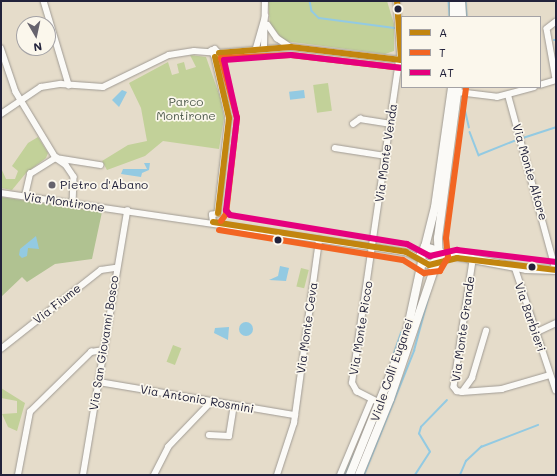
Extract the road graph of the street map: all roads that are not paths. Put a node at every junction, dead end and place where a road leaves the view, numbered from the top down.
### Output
1 (44, 1) edge
2 (265, 1) edge
3 (397, 1) edge
4 (454, 1) edge
5 (461, 1) edge
6 (266, 14) junction
7 (454, 16) edge
8 (462, 16) edge
9 (556, 22) edge
10 (267, 23) junction
11 (264, 47) junction
12 (291, 47) junction
13 (1, 48) edge
14 (256, 48) junction
15 (217, 55) junction
16 (401, 60) edge
17 (556, 80) edge
18 (69, 85) junction
19 (541, 85) edge
20 (532, 88) edge
21 (456, 89) edge
22 (509, 97) junction
23 (20, 99) junction
24 (1, 114) edge
25 (353, 124) dead end
26 (390, 124) junction
27 (335, 148) dead end
28 (386, 156) junction
29 (56, 158) junction
30 (100, 165) dead end
31 (1, 190) edge
32 (1, 193) edge
33 (25, 194) junction
34 (73, 202) junction
35 (127, 211) junction
36 (218, 213) junction
37 (213, 222) junction
38 (220, 222) junction
39 (319, 240) junction
40 (373, 246) junction
41 (424, 248) junction
42 (406, 252) junction
43 (438, 257) junction
44 (422, 260) junction
45 (473, 261) junction
46 (515, 267) junction
47 (116, 268) junction
48 (556, 270) edge
49 (556, 322) edge
50 (486, 331) dead end
51 (534, 333) junction
52 (1, 349) edge
53 (104, 350) junction
54 (550, 374) junction
55 (99, 382) junction
56 (556, 390) edge
57 (462, 392) junction
58 (371, 400) junction
59 (212, 402) junction
60 (381, 404) junction
61 (234, 406) junction
62 (295, 415) junction
63 (209, 435) dead end
64 (156, 474) edge
65 (18, 475) edge
66 (83, 475) edge
67 (277, 475) edge
68 (340, 475) edge
69 (350, 475) edge
70 (359, 475) edge

1 - 18 street
2 - 6 street
3 - 16 street, Via Monte Venda
4 - 7 main road
5 - 8 main road
6 - 10 street
6 - 14 street
9 - 17 street
10 - 11 street
10 - 12 street
11 - 12 street
11 - 14 street
12 - 16 street
13 - 23 street
14 - 15 street
15 - 18 street
15 - 36 street
16 - 26 street, Via Monte Venda
17 - 19 street
18 - 23 street
20 - 22 street
21 - 22 street
21 - 41 main road, Viale Colli Euganei
21 - 43 main road, Viale Colli Euganei
22 - 48 street, Via Monte Altore
23 - 24 street
23 - 29 street
25 - 26 street
26 - 28 street, Via Monte Venda
27 - 28 street
28 - 40 street, Via Monte Venda
29 - 30 street
29 - 33 street
29 - 34 street
31 - 33 street, Via Montirone
32 - 33 street, Via Montirone
33 - 34 street, Via Montirone
34 - 35 street, Via Montirone
35 - 37 street, Via Montirone
35 - 47 street, Via San Giovanni Bosco
36 - 37 street
36 - 38 street
37 - 38 street, Via Montirone
38 - 39 street, Via Montirone
39 - 40 street, Via Montirone
39 - 62 street, Via Monte Ceva
40 - 42 street, Via Montirone
40 - 58 street, Via Monte Ricco
41 - 42 street
41 - 43 main road
41 - 44 main road, Viale Colli Euganei
42 - 44 street
43 - 44 main road
43 - 45 main road
43 - 70 main road, Viale Colli Euganei
44 - 60 main road, Viale Colli Euganei
45 - 46 main road
45 - 57 street, Via Monte Grande
46 - 48 main road
46 - 51 street, Via Barbieri
47 - 52 street, Via Fiume
47 - 53 street, Via San Giovanni Bosco
49 - 51 street
50 - 57 street, Via Monte Grande
51 - 54 street, Via Barbieri
53 - 55 street, Via San Giovanni Bosco
53 - 65 street
54 - 56 street, Via Barbieri
54 - 57 street, Via Monte Grande
55 - 59 street, Via Antonio Rosmini
55 - 66 street, Via San Giovanni Bosco
58 - 60 street, Via Monte Ricco
58 - 68 street
59 - 61 street, Via Antonio Rosmini
59 - 64 street
60 - 69 main road, Viale Colli Euganei
61 - 62 street, Via Antonio Rosmini
61 - 63 street
62 - 67 street, Via Monte Ceva

